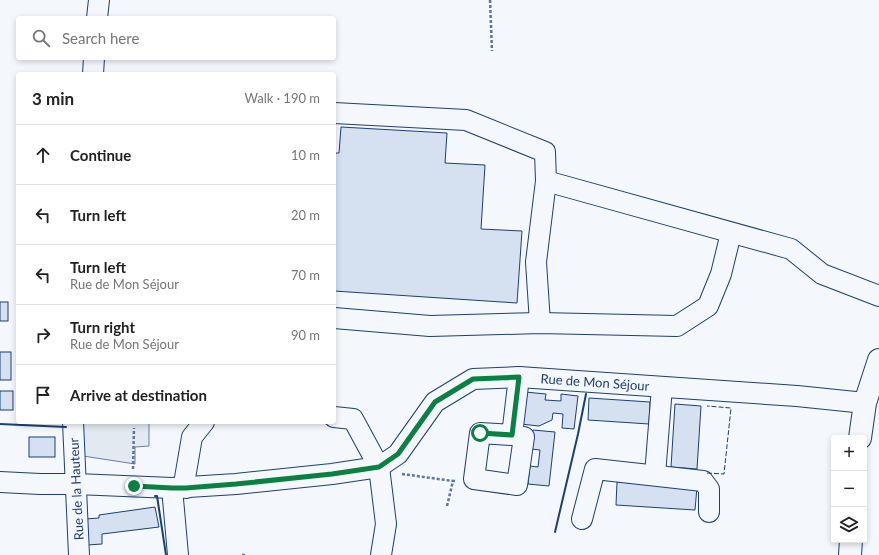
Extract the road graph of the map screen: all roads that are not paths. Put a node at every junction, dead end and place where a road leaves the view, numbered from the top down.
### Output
1 (99, 0) edge
2 (97, 16) edge
3 (94, 60) edge
4 (93, 72) edge
5 (336, 113) edge
6 (546, 181) junction
7 (731, 233) junction
8 (879, 296) edge
9 (336, 318) edge
10 (540, 323) junction
11 (879, 360) edge
12 (519, 377) junction
13 (662, 387) junction
14 (865, 403) junction
15 (336, 417) edge
16 (73, 424) edge
17 (202, 424) edge
18 (512, 435) dead end
19 (860, 435) edge
20 (379, 467) junction
21 (655, 475) junction
22 (0, 482) edge
23 (76, 484) junction
24 (179, 488) junction
25 (709, 512) dead end
26 (582, 519) dead end
27 (851, 543) edge
28 (79, 555) edge
29 (178, 555) edge
30 (381, 555) edge
31 (850, 555) edge

1 - 2 street
3 - 4 street
5 - 6 street
6 - 7 street
6 - 10 street
7 - 8 street
7 - 10 street
9 - 10 street
11 - 14 main road
12 - 13 street, Rue de Mon Séjour
12 - 18 street
12 - 20 street, Rue de Mon Séjour
13 - 14 street, Rue de Mon Séjour
13 - 21 street
14 - 19 main road
15 - 20 street
16 - 23 street, Rue de la Hauteur
17 - 24 street
20 - 24 street, Rue de Mon Séjour
20 - 30 street
21 - 25 street
21 - 26 street
22 - 23 street, Rue de Mon Séjour
23 - 24 street, Rue de Mon Séjour
23 - 28 street, Rue de la Hauteur
24 - 29 street
27 - 31 main road

